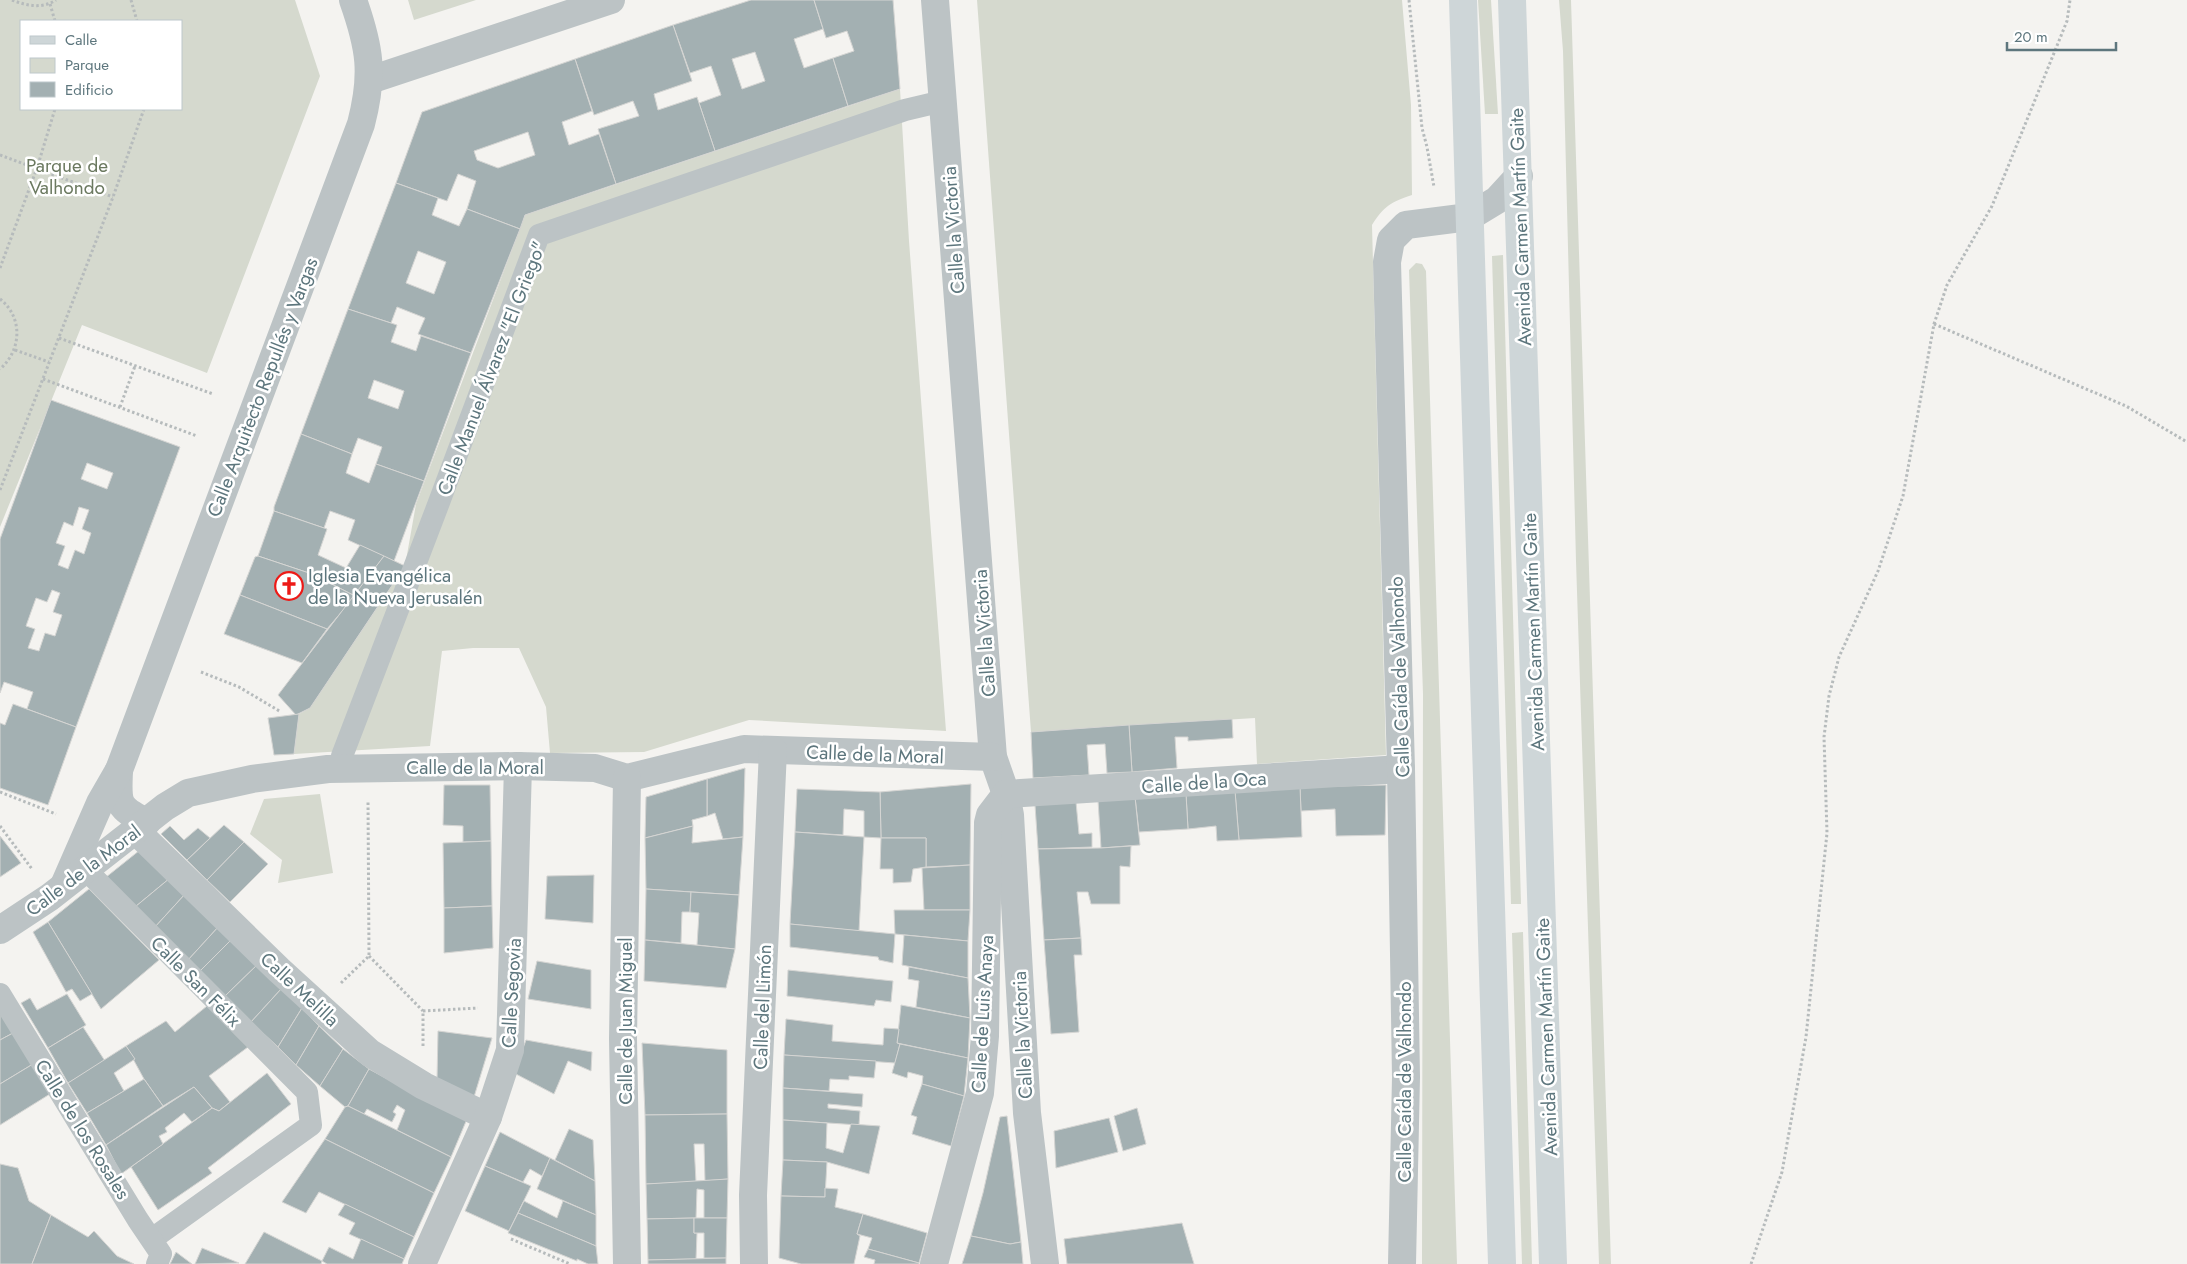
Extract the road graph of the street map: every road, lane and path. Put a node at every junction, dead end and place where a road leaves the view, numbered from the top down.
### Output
1 (12, 0) edge
2 (56, 0) edge
3 (130, 0) edge
4 (353, 0) edge
5 (611, 0) edge
6 (935, 0) edge
7 (1409, 0) edge
8 (1463, 0) edge
9 (1512, 0) edge
10 (2070, 0) edge
11 (50, 4) junction
12 (54, 20) edge
13 (137, 20) edge
14 (370, 80) junction
15 (943, 100) junction
16 (55, 110) edge
17 (144, 110) edge
18 (0, 155) edge
19 (37, 168) junction
20 (1518, 176) junction
21 (1435, 195) dead end
22 (113, 198) junction
23 (1469, 217) junction
24 (0, 268) edge
25 (0, 299) edge
26 (1934, 324) junction
27 (59, 338) junction
28 (15, 350) junction
29 (50, 362) junction
30 (135, 366) junction
31 (0, 369) edge
32 (43, 379) junction
33 (213, 394) dead end
34 (120, 407) junction
35 (197, 436) dead end
36 (2187, 442) edge
37 (0, 490) edge
38 (201, 672) dead end
39 (282, 712) dead end
40 (773, 750) junction
41 (342, 756) dead end
42 (993, 757) junction
43 (518, 766) junction
44 (119, 770) junction
45 (1401, 770) junction
46 (627, 778) junction
47 (0, 792) edge
48 (1006, 794) junction
49 (368, 799) dead end
50 (56, 814) dead end
51 (0, 826) edge
52 (141, 826) junction
53 (32, 870) dead end
54 (75, 877) junction
55 (0, 930) edge
56 (370, 956) junction
57 (0, 994) edge
58 (318, 1006) junction
59 (480, 1008) dead end
60 (423, 1011) junction
61 (424, 1086) junction
62 (488, 1117) junction
63 (152, 1239) junction
64 (511, 1239) dead end
65 (157, 1264) edge
66 (422, 1264) edge
67 (570, 1264) edge
68 (627, 1264) edge
69 (754, 1264) edge
70 (934, 1264) edge
71 (1045, 1264) edge
72 (1402, 1264) edge
73 (1502, 1264) edge
74 (1553, 1264) edge
75 (1751, 1264) edge

1 - 11 path
2 - 11 path
3 - 13 path
4 - 14 street, Calle Arquitecto Repullés y Vargas
5 - 14 street
6 - 15 street, Calle la Victoria
7 - 21 path
8 - 23 main road
9 - 20 main road, Avenida Carmen Martín Gaite
10 - 26 path
11 - 12 path
14 - 44 street, Calle Arquitecto Repullés y Vargas
15 - 41 street, Calle Manuel Álvarez "El Griego"
15 - 42 street, Calle la Victoria
16 - 19 path
17 - 22 path
18 - 19 path
19 - 22 path
19 - 24 path
20 - 23 street, Calle Caída de Valhondo
20 - 74 main road, Avenida Carmen Martín Gaite
22 - 27 path
23 - 45 street, Calle Caída de Valhondo
23 - 73 main road
25 - 28 path
26 - 36 path
26 - 75 path
27 - 29 path
27 - 30 path
28 - 29 path
28 - 31 path
29 - 32 path
30 - 33 path
30 - 34 path
32 - 34 path
32 - 37 path
34 - 35 path
38 - 39 path
40 - 42 street, Calle de la Moral
40 - 46 street, Calle de la Moral
40 - 69 street, Calle del Limón
42 - 48 street, Calle la Victoria
43 - 46 street, Calle de la Moral
43 - 52 street, Calle de la Moral
43 - 62 street, Calle Segovia
44 - 52 street, Calle Arquitecto Repullés y Vargas
44 - 54 street, Calle Arquitecto Repullés y Vargas
45 - 48 street, Calle de la Oca
45 - 72 street, Calle Caída de Valhondo
46 - 68 street, Calle de Juan Miguel
47 - 50 path
48 - 70 street, Calle de Luis Anaya
48 - 71 street, Calle la Victoria
49 - 56 path
51 - 53 path
52 - 54 street, Calle de la Moral
52 - 58 street, Calle Melilla
54 - 55 street, Calle de la Moral
54 - 63 street, Calle San Félix
56 - 58 path
56 - 60 path
57 - 63 street, Calle de los Rosales
58 - 61 street, Calle Melilla
59 - 60 path
60 - 61 path
61 - 62 street, Calle Melilla
62 - 66 street, Calle Segovia
63 - 65 street, Calle de los Rosales
64 - 67 path

